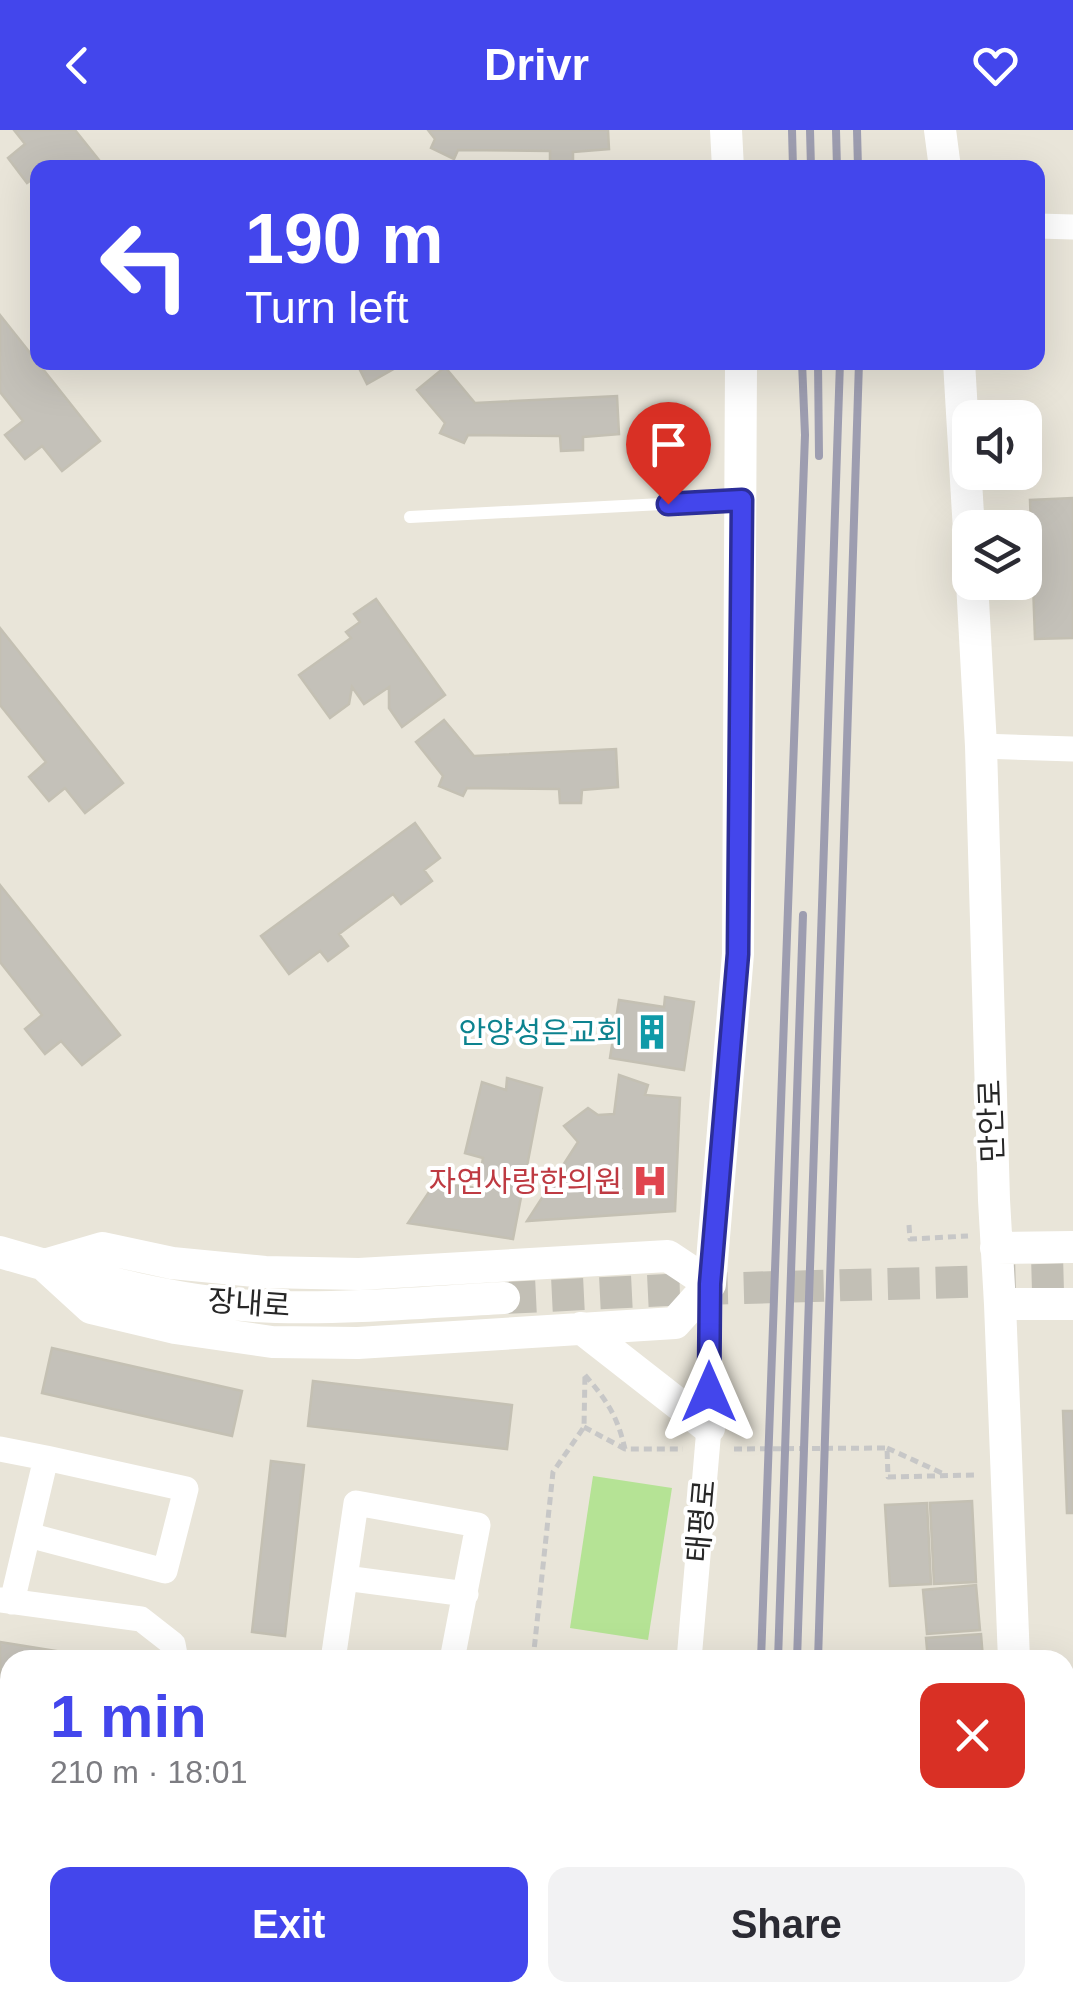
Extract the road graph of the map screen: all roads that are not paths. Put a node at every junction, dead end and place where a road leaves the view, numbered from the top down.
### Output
1 (726, 130) edge
2 (940, 130) edge
3 (728, 160) edge
4 (944, 160) edge
5 (1045, 226) edge
6 (1073, 227) edge
7 (741, 370) edge
8 (960, 370) edge
9 (742, 500) junction
10 (968, 510) edge
11 (410, 517) dead end
12 (973, 600) edge
13 (981, 746) junction
14 (1073, 749) edge
15 (996, 1241) junction
16 (1073, 1247) edge
17 (0, 1252) edge
18 (44, 1264) junction
19 (710, 1284) junction
20 (504, 1298) tunnel mouth
21 (1000, 1304) junction
22 (1073, 1304) edge
23 (581, 1328) junction
24 (709, 1428) junction
25 (0, 1449) edge
26 (46, 1458) junction
27 (28, 1535) junction
28 (345, 1578) junction
29 (466, 1594) junction
30 (6, 1601) edge
31 (174, 1650) edge
32 (334, 1650) edge
33 (454, 1650) edge
34 (690, 1650) edge
35 (1014, 1650) edge

1 - 3 street
2 - 4 street
5 - 6 street
7 - 9 street, 태평로
8 - 10 street
9 - 11 lane
9 - 19 street, 태평로
12 - 13 street, 만안로
13 - 14 street
13 - 15 street, 만안로
15 - 16 street
15 - 21 street, 만안로
17 - 18 street, 장내로
18 - 19 street
18 - 20 street, 장내로
18 - 23 street
19 - 23 street
19 - 24 street, 태평로
21 - 22 street
21 - 35 street, 만안로
23 - 24 street
24 - 34 street, 태평로
25 - 26 street
26 - 27 street
26 - 27 street
27 - 30 street
28 - 29 street
28 - 29 street
28 - 32 street
29 - 33 street
30 - 31 street

